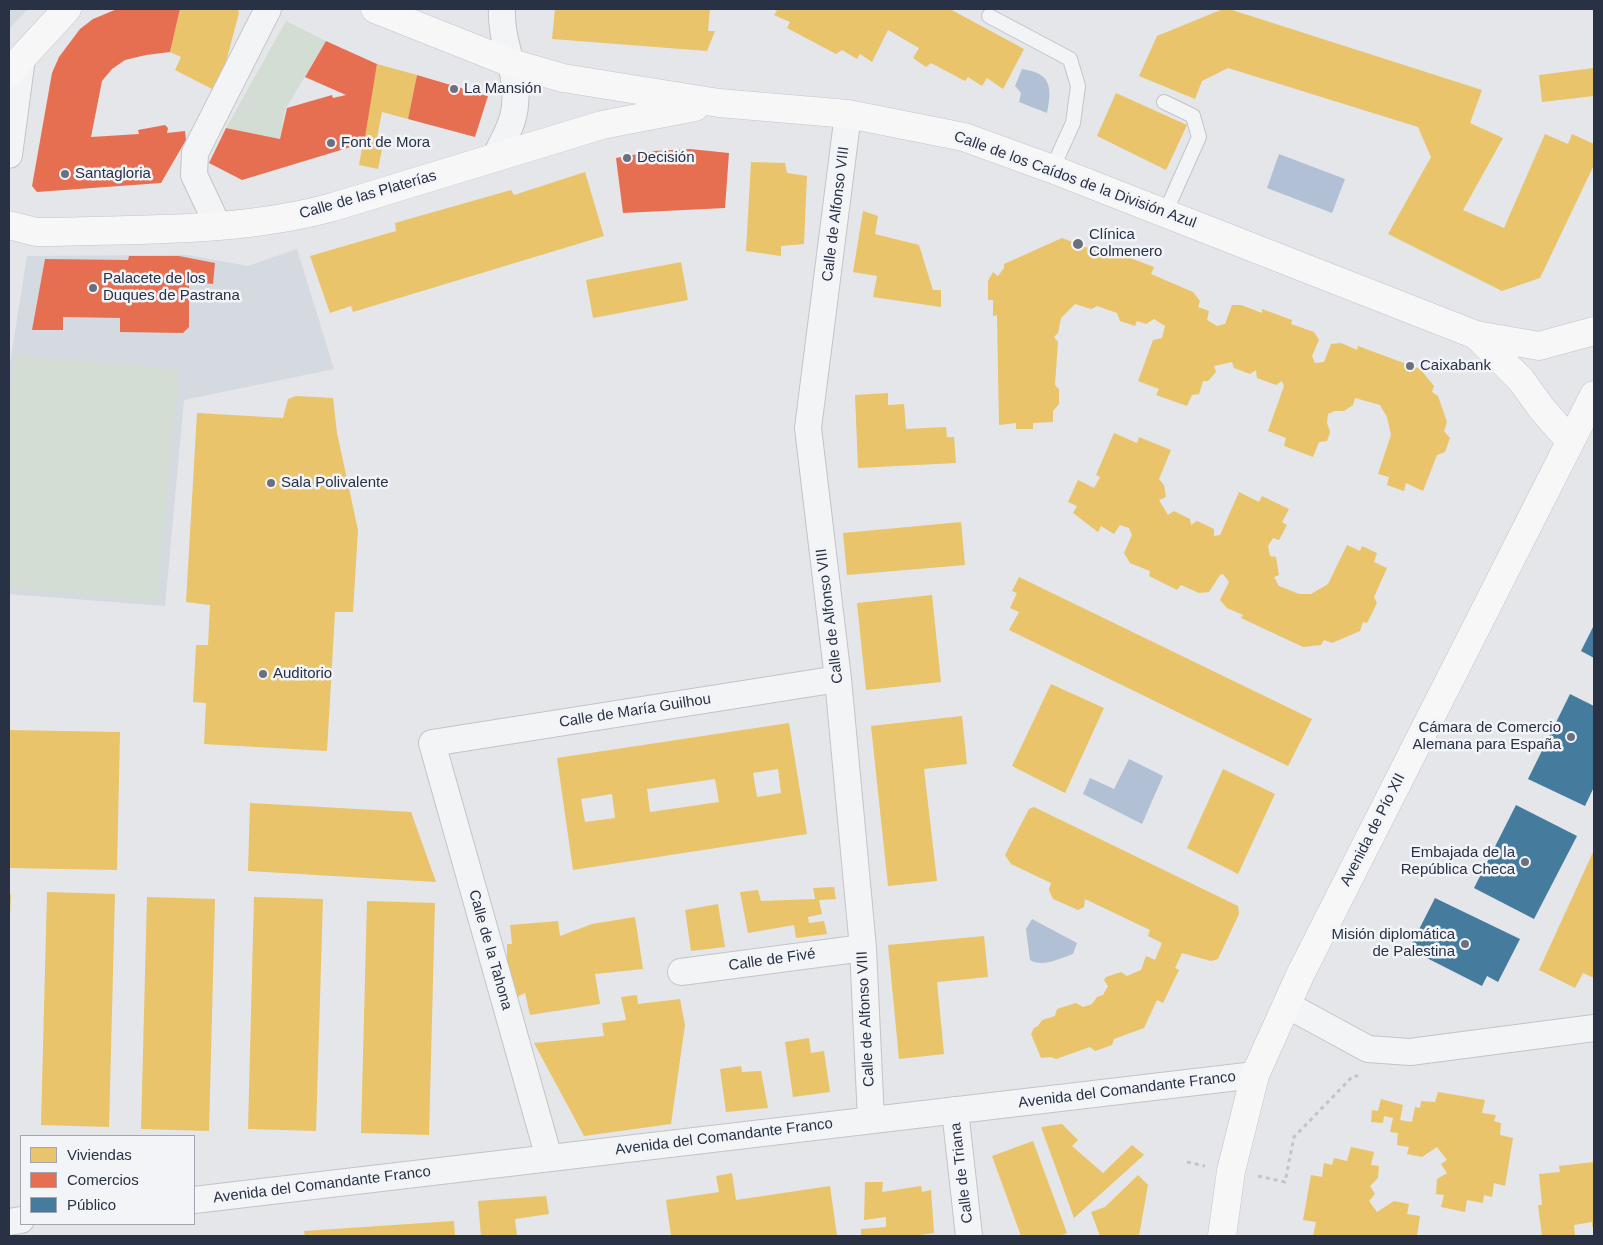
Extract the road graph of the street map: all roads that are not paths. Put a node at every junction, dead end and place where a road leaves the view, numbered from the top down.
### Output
1 (67, 9) edge
2 (268, 9) edge
3 (375, 9) edge
4 (502, 9) edge
5 (989, 16) dead end
6 (511, 63) junction
7 (15, 65) edge
8 (1164, 102) dead end
9 (719, 103) junction
10 (848, 114) junction
11 (9, 155) edge
12 (495, 156) junction
13 (1052, 169) junction
14 (1166, 212) junction
15 (9, 225) edge
16 (218, 226) junction
17 (1594, 330) edge
18 (1476, 335) junction
19 (1539, 346) junction
20 (1521, 380) junction
21 (1594, 395) edge
22 (1582, 438) edge
23 (838, 679) junction
24 (432, 743) joint
25 (863, 948) junction
26 (682, 972) dead end
27 (1287, 1005) junction
28 (1594, 1028) edge
29 (1255, 1075) junction
30 (955, 1110) junction
31 (871, 1120) junction
32 (549, 1158) junction
33 (195, 1200) edge
34 (970, 1236) edge
35 (1222, 1236) edge

1 - 7 main road
2 - 16 street
3 - 6 main road, Calle de los Caídos de la División Azul
4 - 6 street
5 - 13 lane
6 - 9 main road, Calle de los Caídos de la División Azul
6 - 12 street
7 - 11 street
8 - 14 lane
9 - 10 main road, Calle de los Caídos de la División Azul
9 - 12 main road, Calle de las Platerías
10 - 13 main road, Calle de los Caídos de la División Azul
10 - 23 street, Calle de Alfonso VIII
12 - 16 main road, Calle de las Platerías
13 - 14 main road, Calle de los Caídos de la División Azul
14 - 18 main road, Calle de los Caídos de la División Azul
15 - 16 main road, Calle de las Platerías
17 - 19 main road
18 - 19 main road, Calle de los Caídos de la División Azul
18 - 20 main road, Calle de los Caídos de la División Azul
19 - 20 main road
20 - 22 main road
21 - 22 main road, Avenida de Pío XII
22 - 27 main road, Avenida de Pío XII
23 - 24 street, Calle de María Guilhou
23 - 25 street, Calle de Alfonso VIII
24 - 32 street, Calle de la Tahona
25 - 26 street, Calle de Fivé
25 - 31 street, Calle de Alfonso VIII
27 - 28 street
27 - 29 main road, Avenida de Pío XII
29 - 30 street, Avenida del Comandante Franco
29 - 35 main road, Avenida de Pío XII
30 - 31 street, Avenida del Comandante Franco
30 - 34 street, Calle de Triana
31 - 32 street, Avenida del Comandante Franco
32 - 33 street, Avenida del Comandante Franco

